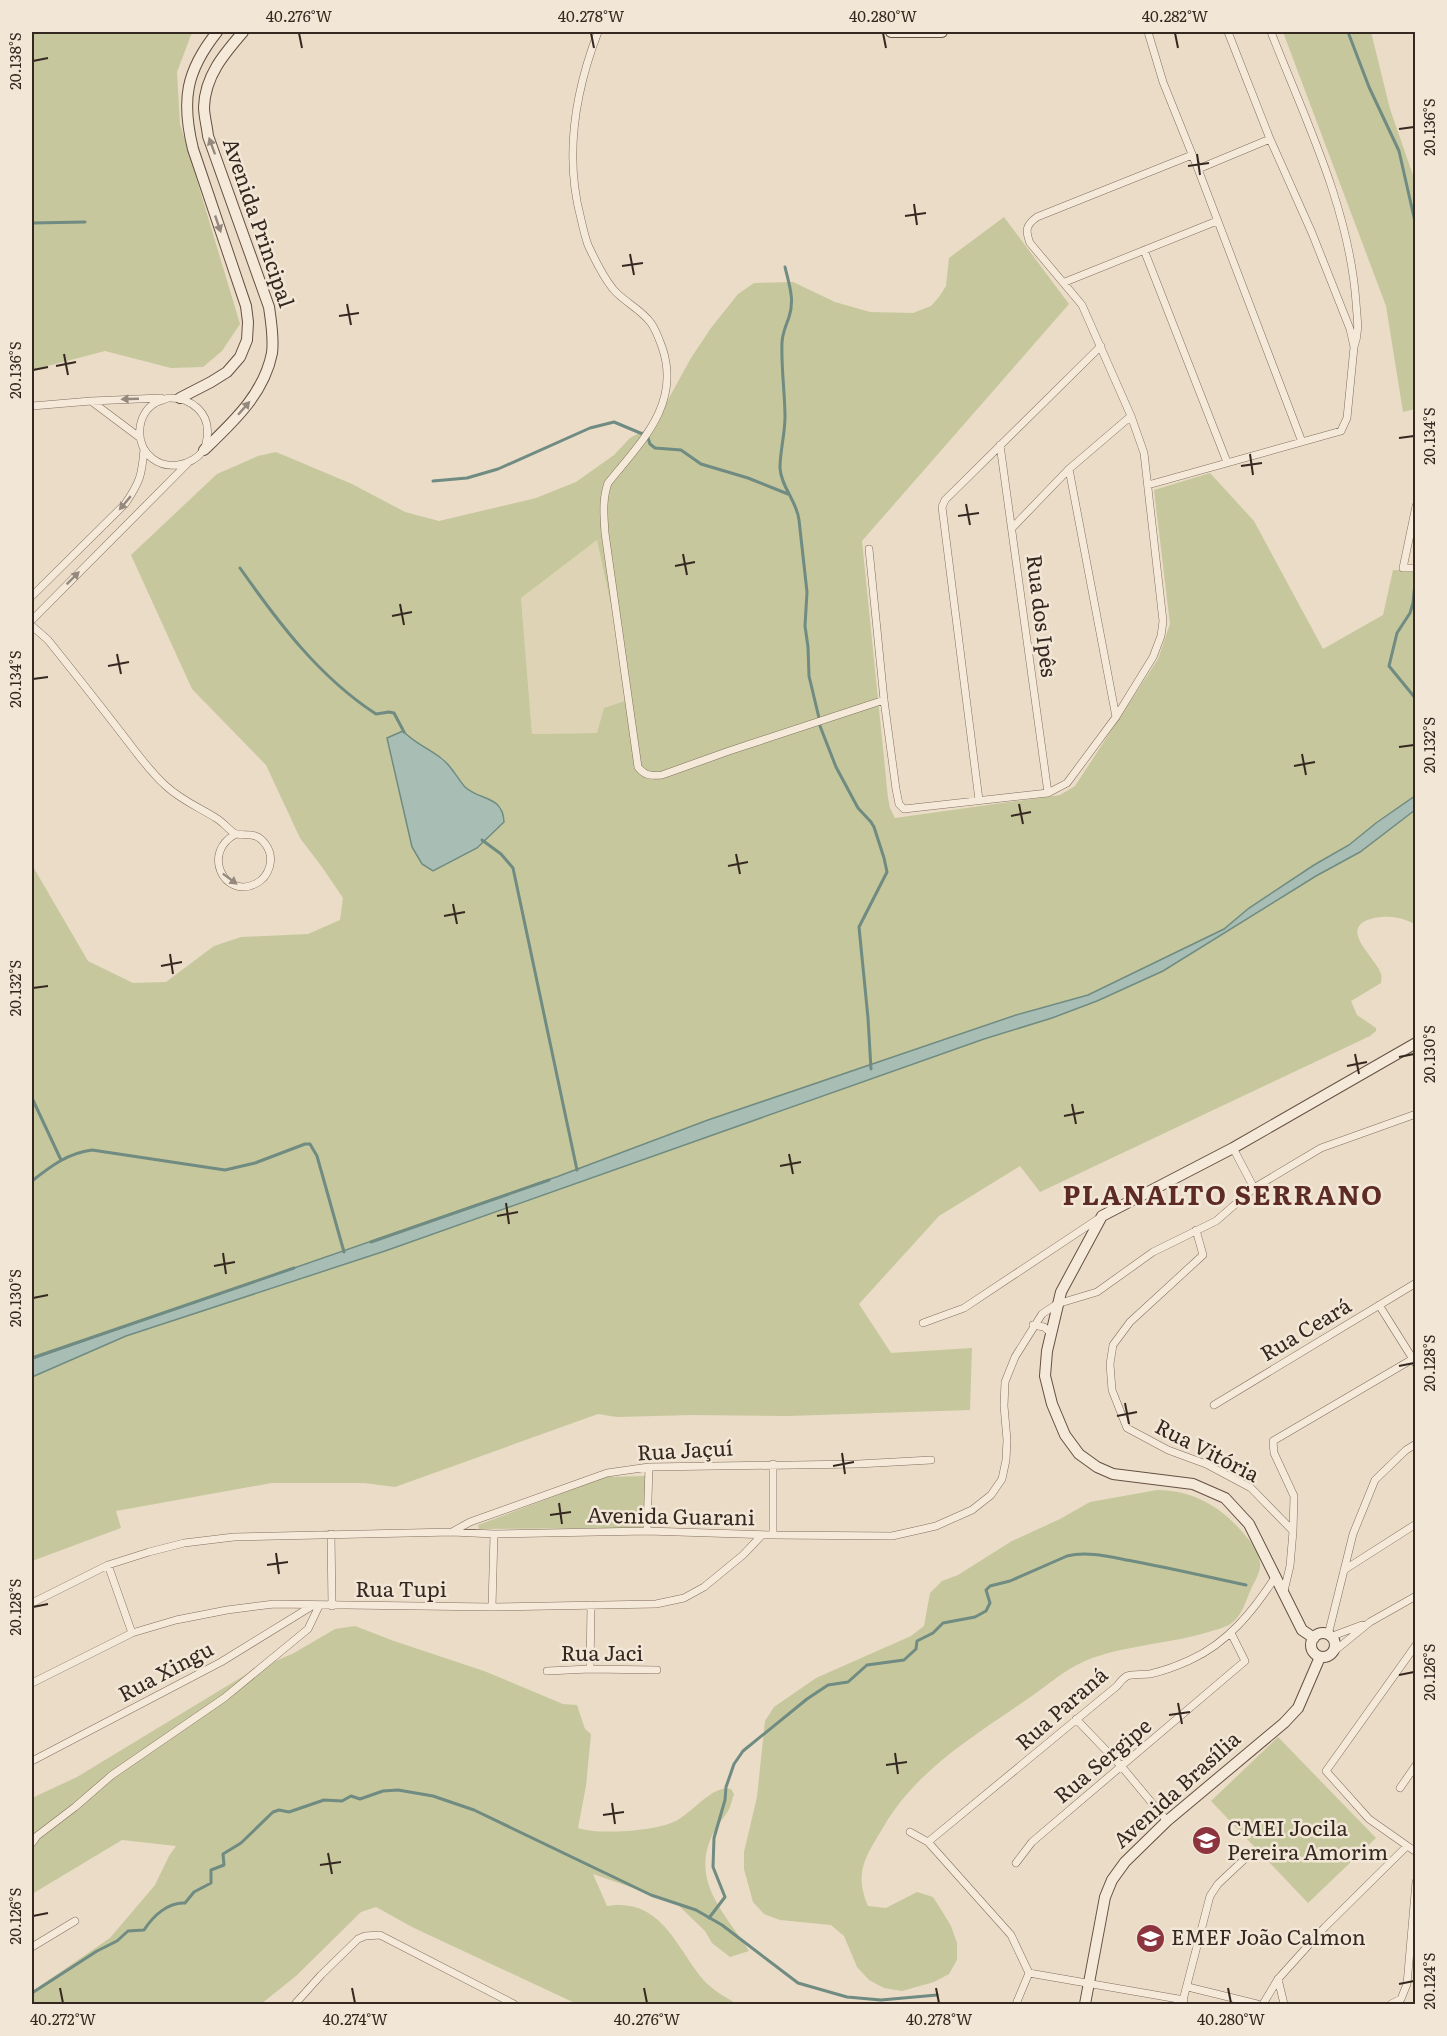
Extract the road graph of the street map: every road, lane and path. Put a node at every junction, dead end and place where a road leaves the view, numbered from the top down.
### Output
1 (217, 32) edge
2 (243, 32) edge
3 (598, 32) edge
4 (891, 32) edge
5 (942, 32) edge
6 (1148, 32) edge
7 (1228, 32) edge
8 (1271, 32) edge
9 (1270, 139) junction
10 (1192, 155) junction
11 (1198, 169) junction
12 (1217, 221) junction
13 (1144, 250) junction
14 (1065, 282) junction
15 (1101, 346) junction
16 (1354, 347) junction
17 (168, 398) junction
18 (180, 398) junction
19 (91, 401) junction
20 (32, 406) edge
21 (1131, 416) junction
22 (140, 437) junction
23 (1302, 442) junction
24 (1000, 445) junction
25 (144, 449) junction
26 (204, 450) junction
27 (190, 461) junction
28 (1227, 462) junction
29 (1069, 469) junction
30 (1148, 485) junction
31 (1416, 506) edge
32 (1013, 527) junction
33 (869, 549) dead end
34 (1416, 568) edge
35 (32, 596) edge
36 (32, 620) edge
37 (32, 626) edge
38 (884, 700) junction
39 (1116, 717) junction
40 (1048, 793) junction
41 (980, 800) junction
42 (236, 834) junction
43 (1414, 1046) edge
44 (1416, 1114) edge
45 (1233, 1148) junction
46 (1254, 1188) junction
47 (1102, 1216) junction
48 (1196, 1230) junction
49 (1416, 1283) edge
50 (1057, 1304) junction
51 (1379, 1305) junction
52 (923, 1323) dead end
53 (1034, 1325) junction
54 (1051, 1333) junction
55 (1414, 1360) edge
56 (1214, 1405) dead end
57 (1416, 1444) edge
58 (931, 1460) dead end
59 (773, 1464) junction
60 (649, 1467) junction
61 (1416, 1524) edge
62 (1293, 1531) junction
63 (452, 1532) junction
64 (647, 1532) junction
65 (331, 1534) junction
66 (494, 1534) junction
67 (762, 1535) junction
68 (772, 1535) junction
69 (108, 1565) junction
70 (1344, 1570) junction
71 (1276, 1575) junction
72 (1284, 1591) junction
73 (1416, 1596) edge
74 (32, 1604) edge
75 (591, 1605) junction
76 (316, 1606) junction
77 (332, 1606) junction
78 (492, 1607) junction
79 (1370, 1622) junction
80 (132, 1633) junction
81 (1231, 1633) junction
82 (1329, 1636) junction
83 (1314, 1638) junction
84 (1415, 1647) edge
85 (1332, 1653) junction
86 (1320, 1657) junction
87 (590, 1669) junction
88 (657, 1670) dead end
89 (548, 1671) dead end
90 (32, 1683) edge
91 (1076, 1719) junction
92 (32, 1761) edge
93 (1416, 1765) edge
94 (1122, 1767) junction
95 (1400, 1788) dead end
96 (1167, 1821) junction
97 (910, 1832) dead end
98 (928, 1842) junction
99 (32, 1843) edge
100 (1407, 1846) junction
101 (1416, 1852) edge
102 (1250, 1854) dead end
103 (1016, 1863) dead end
104 (1416, 1882) edge
105 (75, 1921) dead end
106 (32, 1947) edge
107 (1029, 1973) junction
108 (1278, 1979) junction
109 (1090, 1983) junction
110 (1188, 1987) junction
111 (505, 2002) edge
112 (1183, 2002) edge
113 (1402, 2002) edge
114 (295, 2004) edge
115 (514, 2004) edge
116 (1016, 2004) edge
117 (1085, 2004) edge
118 (1255, 2004) edge
119 (1263, 2004) edge
120 (1284, 2004) edge
121 (1391, 2004) edge

1 -> 18 street, Avenida Principal
26 -> 2 street, Avenida Principal
3 - 38 street
4 - 5 street
6 - 10 street
7 - 9 street
8 - 16 street
9 - 11 street
9 - 16 street
10 - 11 street
10 - 14 street
11 - 12 street
12 - 13 street
12 - 23 street
13 - 14 street
13 - 28 street
14 - 15 street
15 - 21 street
15 - 24 street
16 - 23 street
17 - 18 street
17 -> 19 street
17 - 22 street
18 - 26 street
19 - 20 street
19 - 22 street
21 - 29 street
21 - 30 street
22 - 25 street
23 - 28 street
24 - 32 street, Rua dos Ipês
24 - 41 street
25 - 27 street
25 -> 35 street
26 - 27 street
36 -> 27 street
28 - 30 street
29 - 32 street
29 - 39 street
30 - 39 street
31 - 34 street
32 - 40 street, Rua dos Ipês
33 - 38 street
37 - 42 street
38 - 41 street
39 - 40 street
40 - 41 street
42 -> 42 street
43 - 45 street
44 - 46 street
45 - 46 street
45 - 47 street
46 - 48 street
47 - 50 street
47 - 52 street
48 - 50 street
48 - 62 street, Rua Vitória
49 - 51 street, Rua Ceará
50 - 53 street, Avenida Guarani
50 - 54 street
51 - 55 street
51 - 56 street, Rua Ceará
53 - 54 street
53 - 68 street, Avenida Guarani
54 - 71 street
55 - 62 street
57 - 70 street
58 - 59 street, Rua Jaçuí
59 - 60 street, Rua Jaçuí
59 - 68 street
60 - 63 street, Rua Jaçuí
60 - 64 street
61 - 70 street
62 - 72 street
63 - 65 street, Avenida Guarani
63 - 66 street, Avenida Guarani
64 - 66 street, Avenida Guarani
64 - 67 street, Avenida Guarani
65 - 69 street, Avenida Guarani
65 - 77 street
66 - 78 street
67 - 68 street, Avenida Guarani
67 - 75 street, Rua Tupi
69 - 74 street, Avenida Guarani
69 - 80 street
70 - 82 street
71 - 72 street
71 - 81 street, Rua Paraná
72 - 83 street
73 - 79 street
75 - 78 street, Rua Tupi
75 - 87 street
76 - 77 street, Rua Tupi
76 - 80 street, Rua Tupi
76 - 92 street, Rua Xingu
76 - 99 street
77 - 78 street, Rua Tupi
79 - 82 street
79 - 85 street
80 - 90 street, Rua Tupi
81 - 91 street, Rua Paraná
81 - 94 street, Rua Sergipe
82 - 83 street
82 - 85 street
83 - 86 street
84 - 100 street
85 - 86 street
86 - 96 street, Avenida Brasília
87 - 88 street, Rua Jaci
87 - 89 street, Rua Jaci
91 - 94 street
91 - 98 street, Rua Paraná
93 - 95 street
94 - 96 street
94 - 103 street, Rua Sergipe
96 - 109 street, Avenida Brasília
97 - 98 street
98 - 107 street
100 - 101 street
100 - 108 street
102 - 110 street
104 - 113 street
105 - 106 street
107 - 109 street
107 - 116 street
108 - 119 street
108 - 120 street
109 - 112 street
109 - 117 street, Avenida Brasília
110 - 112 street
110 - 118 street
111 - 114 street
111 - 115 street
113 - 121 street

